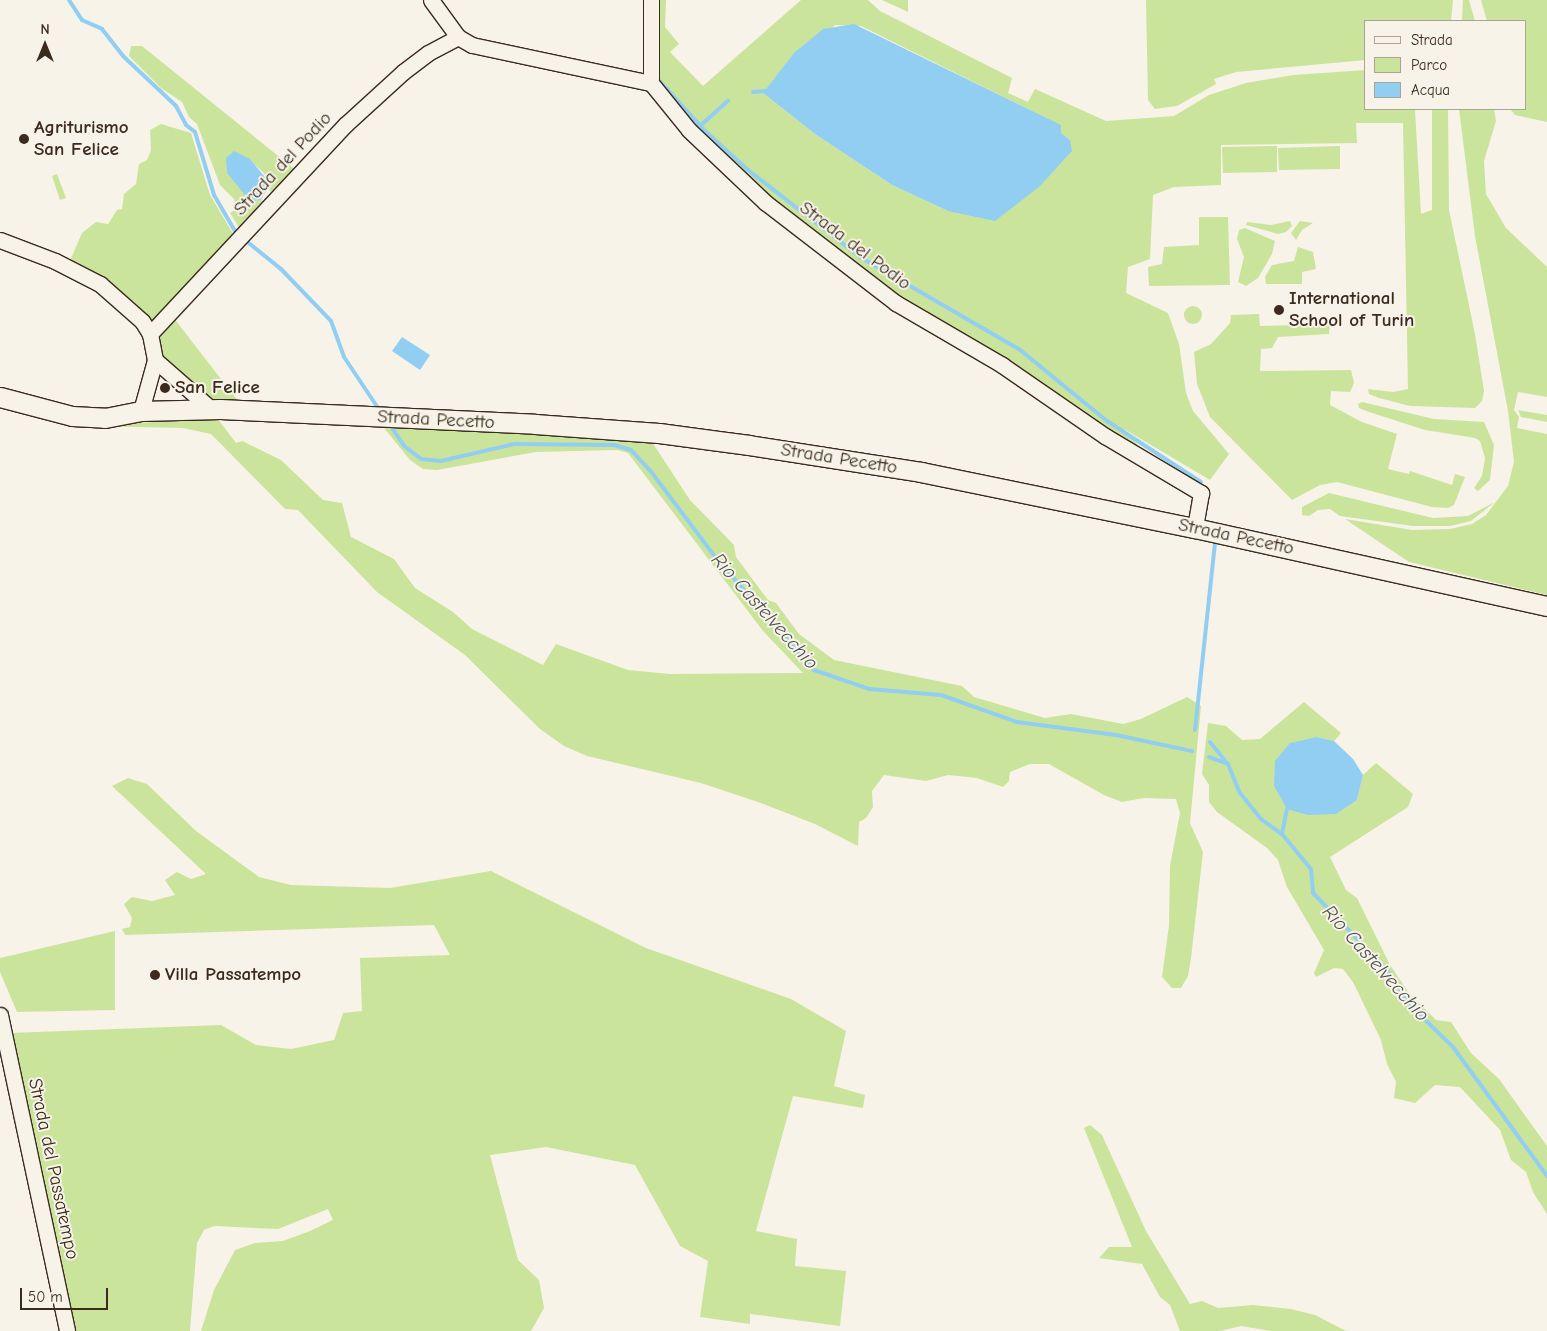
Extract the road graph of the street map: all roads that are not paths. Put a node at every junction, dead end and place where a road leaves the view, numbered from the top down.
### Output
1 (431, 0) edge
2 (651, 0) edge
3 (458, 38) junction
4 (651, 83) junction
5 (0, 240) edge
6 (150, 334) junction
7 (155, 360) junction
8 (0, 398) edge
9 (211, 409) junction
10 (141, 411) junction
11 (1195, 528) junction
12 (1547, 606) edge
13 (0, 1014) edge
14 (66, 1331) edge

1 - 3 street
2 - 4 street
3 - 4 street
3 - 6 street, Strada del Podio
4 - 11 street, Strada del Podio
5 - 6 street
6 - 7 street
7 - 9 street
7 - 10 street
8 - 10 main road, Strada Pecetto
9 - 10 main road, Strada Pecetto
9 - 11 main road, Strada Pecetto
11 - 12 main road, Strada Pecetto
13 - 14 street, Strada del Passatempo

